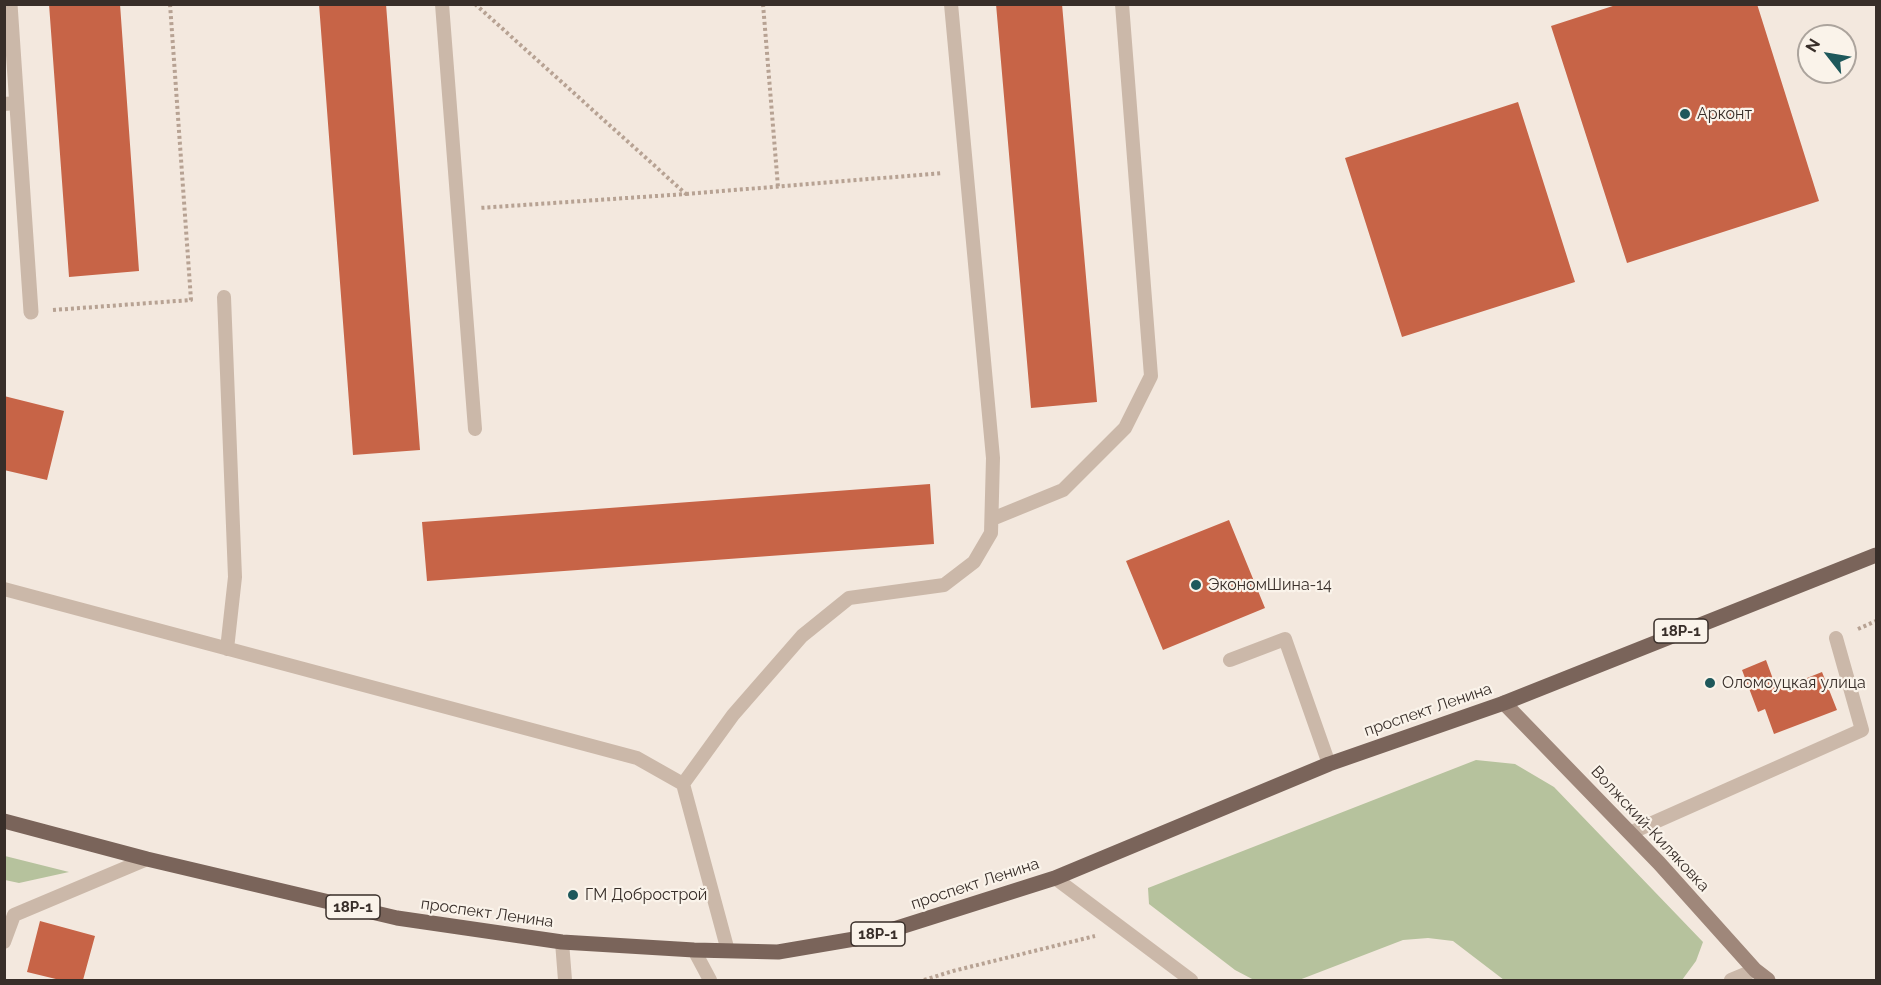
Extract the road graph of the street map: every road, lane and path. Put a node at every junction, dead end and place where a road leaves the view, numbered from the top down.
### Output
1 (170, 4) edge
2 (442, 4) edge
3 (475, 4) edge
4 (763, 4) edge
5 (951, 4) edge
6 (1122, 4) edge
7 (8, 8) edge
8 (11, 104) edge
9 (966, 171) junction
10 (778, 187) junction
11 (686, 194) junction
12 (458, 210) junction
13 (224, 297) dead end
14 (31, 312) joint
15 (475, 429) dead end
16 (992, 519) junction
17 (1876, 555) edge
18 (4, 589) edge
19 (1836, 638) dead end
20 (227, 649) junction
21 (1230, 660) dead end
22 (1504, 703) junction
23 (1329, 764) junction
24 (682, 784) junction
25 (4, 821) edge
26 (1630, 833) junction
27 (147, 859) junction
28 (1055, 878) junction
29 (1122, 929) junction
30 (4, 942) edge
31 (562, 942) junction
32 (694, 951) junction
33 (728, 951) junction
34 (1755, 970) junction
35 (565, 981) edge
36 (710, 981) edge
37 (924, 981) edge
38 (1191, 981) edge
39 (1731, 981) edge
40 (1767, 981) edge

1 - 14 path
2 - 12 lane
3 - 11 path
4 - 10 path
5 - 9 lane
6 - 16 lane
7 - 8 street
8 - 14 street
9 - 10 path
9 - 16 lane
10 - 11 path
11 - 12 path
12 - 15 lane
13 - 20 lane
16 - 24 lane
17 - 22 main road, проспект Ленина / 18Р-1
18 - 20 lane
19 - 26 lane
20 - 24 lane
21 - 23 lane
22 - 23 main road, проспект Ленина / 18Р-1
22 - 26 street, Волжский-Киляковка
23 - 28 main road, проспект Ленина / 18Р-1
24 - 33 lane
25 - 27 main road, проспект Ленина / 18Р-1
26 - 34 street, Волжский-Киляковка
27 - 30 lane
27 - 31 main road, проспект Ленина / 18Р-1
28 - 29 lane
28 - 33 main road, проспект Ленина / 18Р-1
29 - 37 path
29 - 38 lane
31 - 32 main road, проспект Ленина / 18Р-1
31 - 35 lane
32 - 33 main road, проспект Ленина / 18Р-1
32 - 36 lane
34 - 39 lane
34 - 40 street, Волжский-Киляковка

